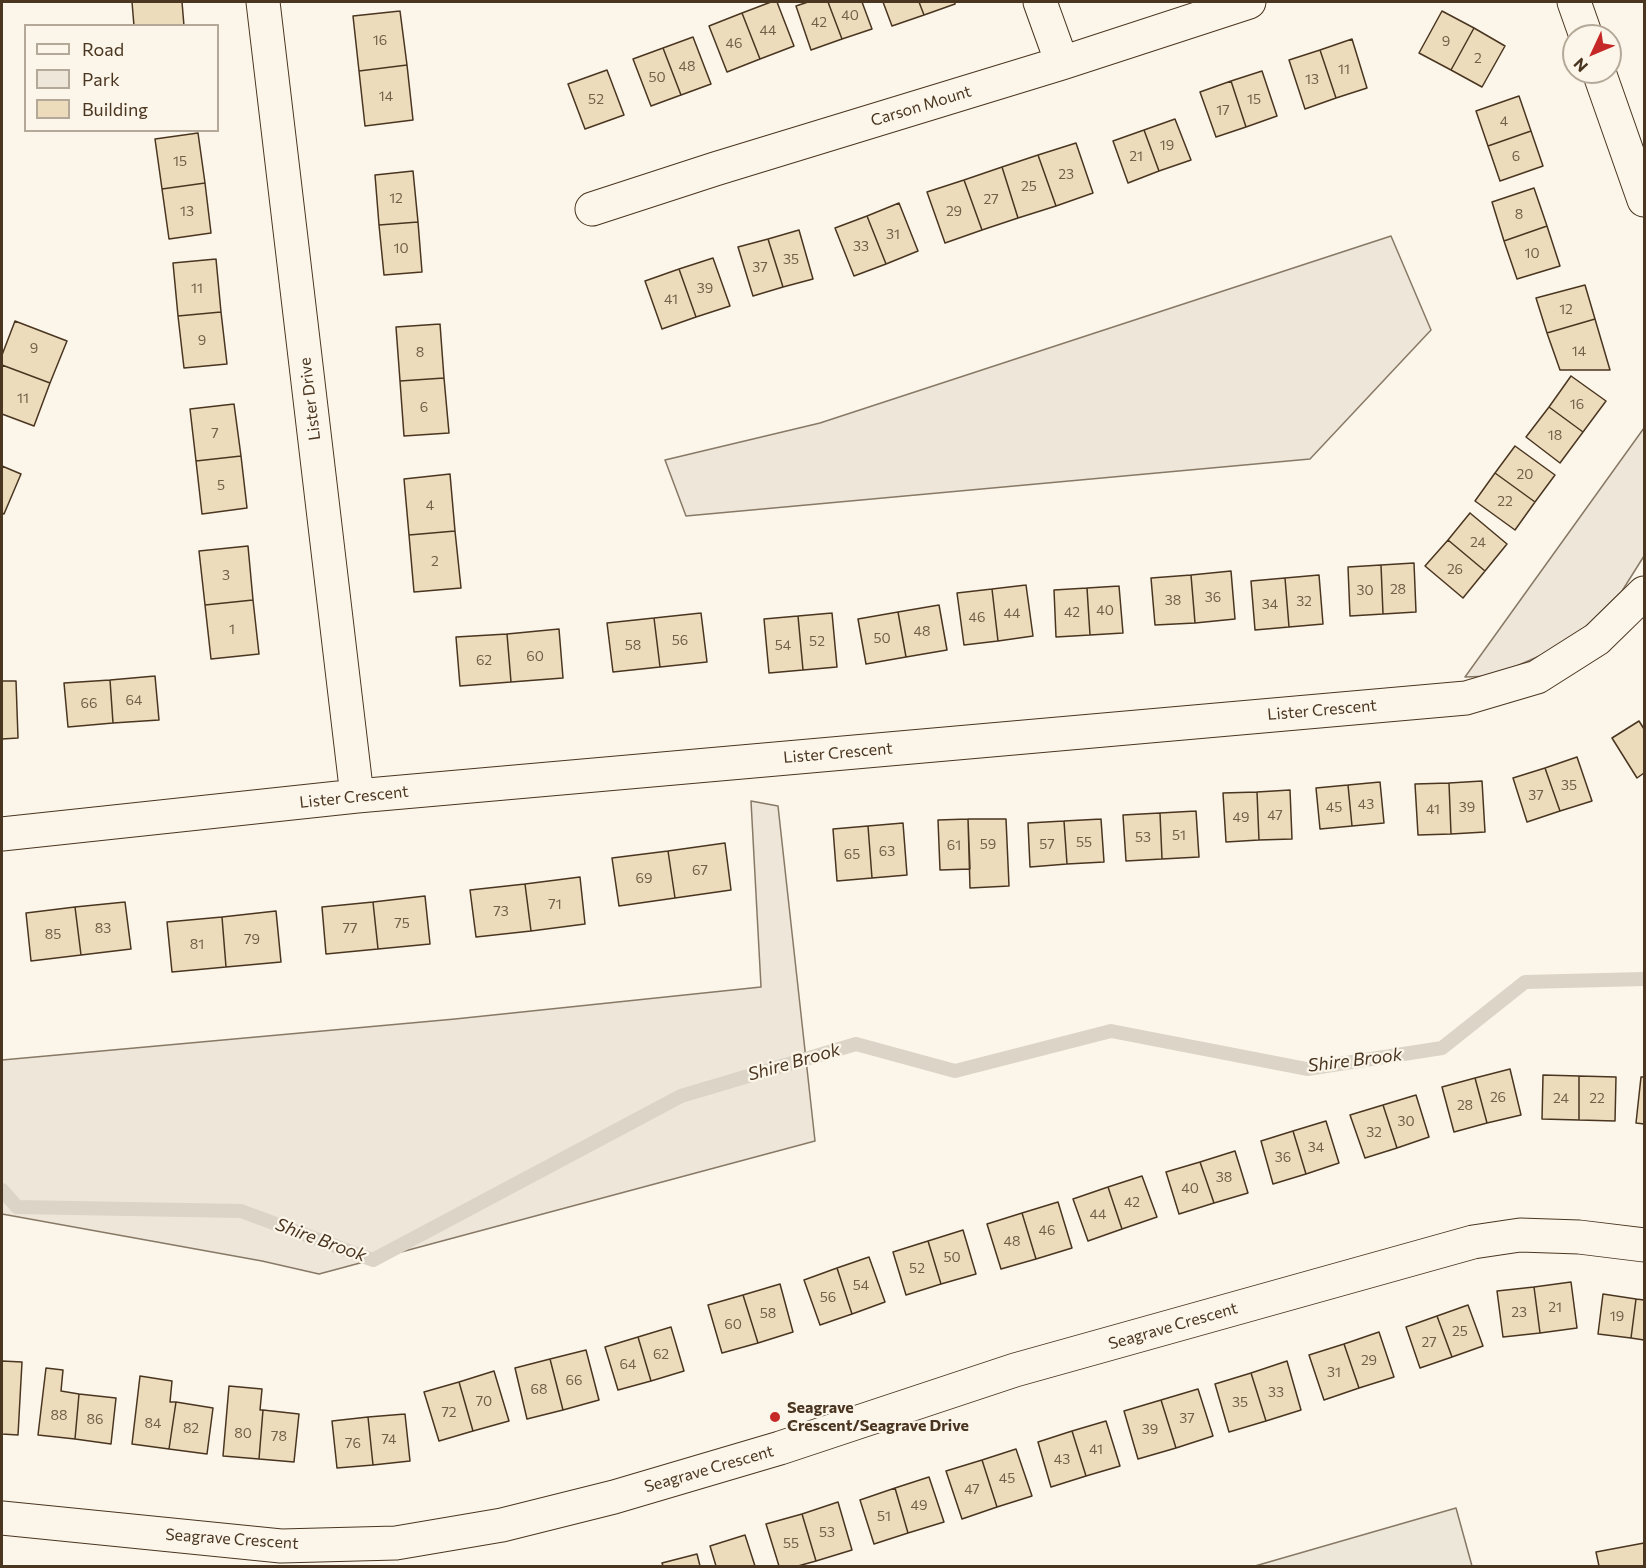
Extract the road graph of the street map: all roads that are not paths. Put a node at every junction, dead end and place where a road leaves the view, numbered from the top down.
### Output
1 (263, 2) edge
2 (1040, 2) edge
3 (1249, 2) edge
4 (1574, 2) edge
5 (1582, 24) edge
6 (1062, 63) junction
7 (1603, 84) edge
8 (1644, 200) edge
9 (592, 209) dead end
10 (1644, 593) edge
11 (357, 796) junction
12 (2, 834) edge
13 (1644, 1245) edge
14 (2, 1518) edge

1 - 11 street, Lister Drive
2 - 6 street
3 - 6 street, Carson Mount
4 - 5 street
6 - 9 street, Carson Mount
7 - 8 street
10 - 11 street, Lister Crescent
11 - 12 street, Lister Crescent
13 - 14 street, Seagrave Crescent

